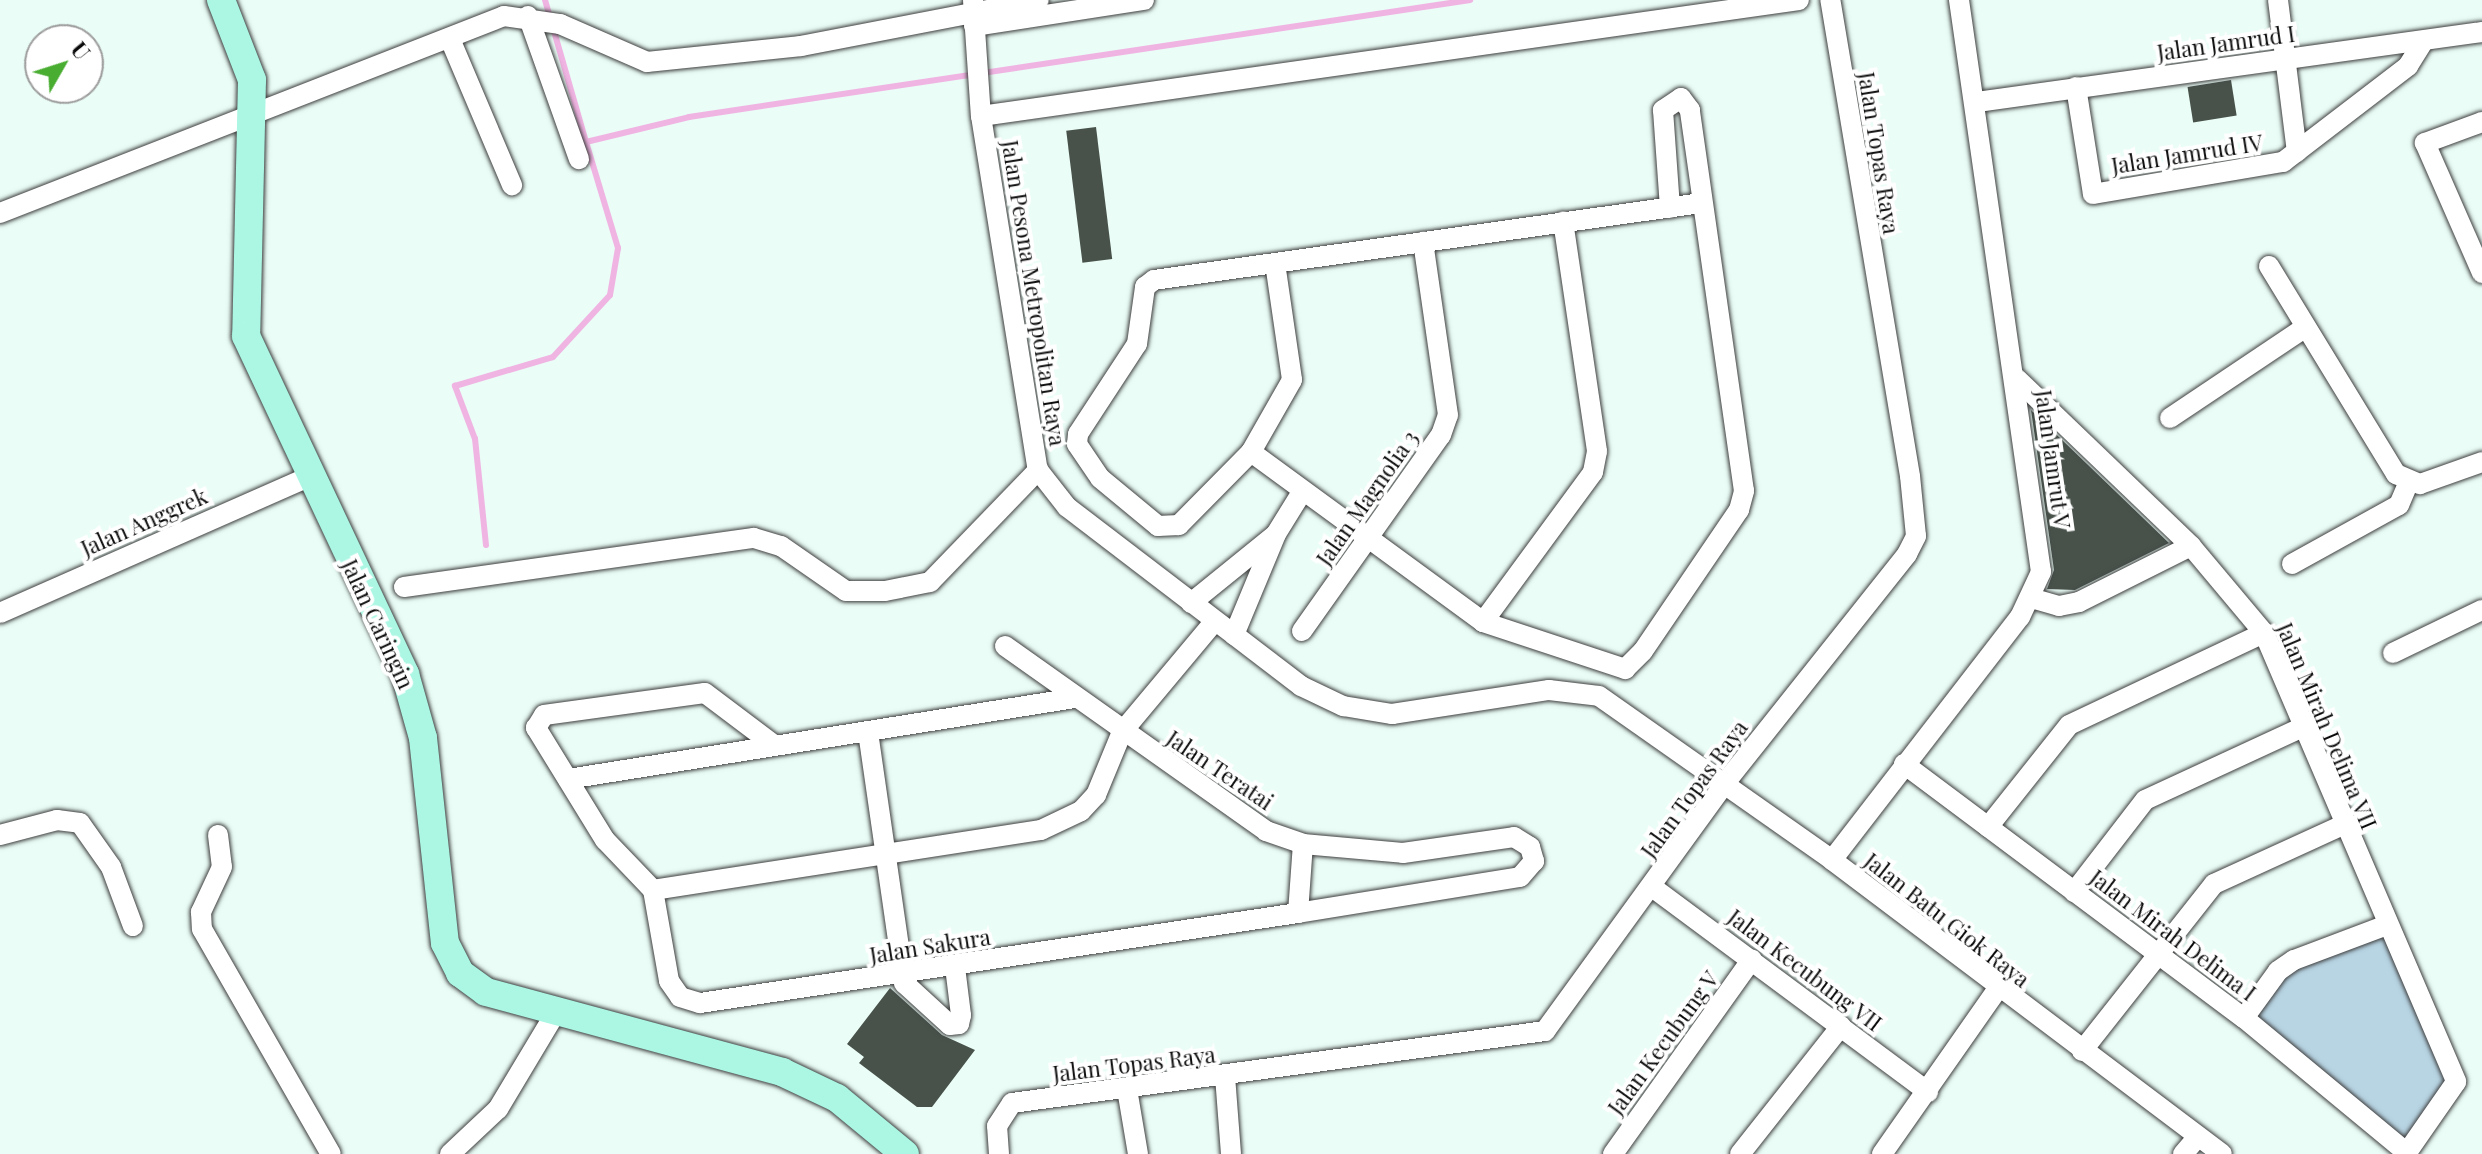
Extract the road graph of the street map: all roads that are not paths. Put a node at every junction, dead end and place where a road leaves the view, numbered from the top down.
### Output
1 (221, 0) edge
2 (1039, 0) edge
3 (1144, 0) edge
4 (1799, 0) edge
5 (1830, 0) edge
6 (1959, 0) edge
7 (2278, 0) edge
8 (544, 20) junction
9 (973, 20) edge
10 (2482, 32) edge
11 (450, 39) junction
12 (2423, 42) junction
13 (2284, 60) junction
14 (2076, 87) junction
15 (1977, 102) junction
16 (980, 108) junction
17 (254, 117) junction
18 (2482, 122) edge
19 (2297, 152) junction
20 (579, 159) dead end
21 (512, 185) dead end
22 (1701, 203) junction
23 (1670, 208) junction
24 (0, 213) edge
25 (1563, 222) junction
26 (1423, 242) junction
27 (1275, 263) junction
28 (2269, 266) dead end
29 (2482, 273) edge
30 (2303, 329) junction
31 (2017, 379) junction
32 (2170, 418) dead end
33 (1251, 452) junction
34 (2482, 462) edge
35 (1038, 470) junction
36 (309, 477) junction
37 (2408, 484) junction
38 (1302, 492) junction
39 (1276, 534) junction
40 (1367, 541) junction
41 (2191, 546) junction
42 (2292, 564) dead end
43 (404, 587) dead end
44 (2031, 598) junction
45 (1191, 603) junction
46 (2482, 610) edge
47 (0, 613) edge
48 (1214, 622) junction
49 (1483, 622) junction
50 (1302, 631) dead end
51 (2264, 633) junction
52 (1234, 635) junction
53 (1005, 646) dead end
54 (2393, 653) dead end
55 (1599, 696) joint
56 (1075, 698) junction
57 (2303, 727) junction
58 (868, 732) junction
59 (1122, 732) junction
60 (774, 745) junction
61 (1904, 764) junction
62 (568, 779) junction
63 (1725, 783) junction
64 (2343, 825) junction
65 (2, 827) edge
66 (1988, 827) junction
67 (218, 835) dead end
68 (1303, 844) junction
69 (1530, 847) joint
70 (883, 853) junction
71 (1832, 860) junction
72 (1652, 887) junction
73 (653, 890) junction
74 (2074, 892) junction
75 (1298, 913) junction
76 (2387, 925) junction
77 (133, 926) dead end
78 (2157, 954) junction
79 (1752, 959) junction
80 (955, 967) junction
81 (902, 975) junction
82 (1997, 990) junction
83 (556, 1012) junction
84 (2244, 1018) junction
85 (1841, 1026) junction
86 (2082, 1051) junction
87 (1225, 1076) junction
88 (1127, 1089) junction
89 (1928, 1092) junction
90 (2198, 1137) junction
91 (2407, 1153) edge
92 (331, 1154) edge
93 (450, 1154) edge
94 (905, 1154) edge
95 (999, 1154) edge
96 (1138, 1154) edge
97 (1231, 1154) edge
98 (1613, 1154) edge
99 (1740, 1154) edge
100 (1882, 1154) edge
101 (2183, 1154) edge
102 (2222, 1154) edge

1 - 17 main road, Jalan Caringin
2 - 9 street
3 - 9 street
4 - 16 street
5 - 63 street, Jalan Topas Raya
6 - 15 street, Jalan Jamrut V
7 - 13 street
8 - 9 street
8 - 11 street
8 - 20 street
9 - 16 street, Jalan Pesona Metropolitan Raya
10 - 12 street, Jalan Jamrud I
11 - 17 street
11 - 21 street
12 - 13 street, Jalan Jamrud I
12 - 19 street
13 - 14 street, Jalan Jamrud I
13 - 19 street
14 - 15 street, Jalan Jamrud I
14 - 19 street, Jalan Jamrud IV
15 - 31 street, Jalan Jamrut V
16 - 35 street, Jalan Pesona Metropolitan Raya
17 - 24 street
17 - 36 main road, Jalan Caringin
18 - 29 street
22 - 23 street
22 - 23 street
22 - 49 street
23 - 25 street
25 - 26 street
25 - 49 street
26 - 27 street
26 - 40 street, Jalan Magnolia 3
27 - 33 street
27 - 33 street
28 - 30 street
30 - 32 street
30 - 37 street
31 - 41 street, Jalan Mirah Delima VII
31 - 44 street, Jalan Jamrut V
33 - 38 street
34 - 37 street
35 - 43 street
35 - 45 street, Jalan Pesona Metropolitan Raya
36 - 47 street, Jalan Anggrek
36 - 83 main road, Jalan Caringin
37 - 42 street
38 - 39 street
38 - 40 street
39 - 45 street
39 - 52 street
40 - 49 street
40 - 50 street, Jalan Magnolia 3
41 - 44 street
41 - 51 street, Jalan Mirah Delima VII
44 - 61 street, Jalan Jamrut V
45 - 48 street, Jalan Pesona Metropolitan Raya
46 - 54 street
48 - 52 street, Jalan Pesona Metropolitan Raya
48 - 59 street
51 - 57 street, Jalan Mirah Delima VII
51 - 66 street
52 - 55 street, Jalan Pesona Metropolitan Raya
53 - 56 street, Jalan Teratai
55 - 63 street, Jalan Batu Giok Raya
56 - 58 street
56 - 59 street, Jalan Teratai
57 - 64 street, Jalan Mirah Delima VII
57 - 74 street
58 - 60 street
58 - 70 street
59 - 68 street, Jalan Teratai
59 - 70 street
60 - 62 street
60 - 62 street
61 - 66 street, Jalan Mirah Delima I
61 - 71 street, Jalan Jamrut V
62 - 73 street
63 - 71 street, Jalan Batu Giok Raya
63 - 72 street, Jalan Topas Raya
64 - 76 street, Jalan Mirah Delima VII
64 - 78 street
65 - 77 street
66 - 74 street, Jalan Mirah Delima I
67 - 92 street
68 - 69 street, Jalan Teratai
68 - 75 street
69 - 75 street, Jalan Sakura
70 - 73 street
70 - 81 street
71 - 82 street, Jalan Batu Giok Raya
72 - 79 street, Jalan Kecubung VII
72 - 87 street, Jalan Topas Raya
73 - 81 street, Jalan Sakura
74 - 78 street, Jalan Mirah Delima I
75 - 80 street, Jalan Sakura
76 - 84 street
76 - 91 street, Jalan Mirah Delima VII
78 - 84 street, Jalan Mirah Delima I
78 - 86 street
79 - 85 street, Jalan Kecubung VII
79 - 98 street, Jalan Kecubung V
80 - 81 street, Jalan Sakura
80 - 81 street
82 - 86 street, Jalan Batu Giok Raya
82 - 89 street
83 - 93 street
83 - 94 main road, Jalan Caringin
84 - 91 street, Jalan Mirah Delima I
85 - 89 street, Jalan Kecubung VII
85 - 99 street
86 - 90 street, Jalan Batu Giok Raya
87 - 88 street, Jalan Topas Raya
87 - 97 street
88 - 95 street, Jalan Topas Raya
88 - 96 street
89 - 100 street
90 - 101 street
90 - 102 street, Jalan Batu Giok Raya

